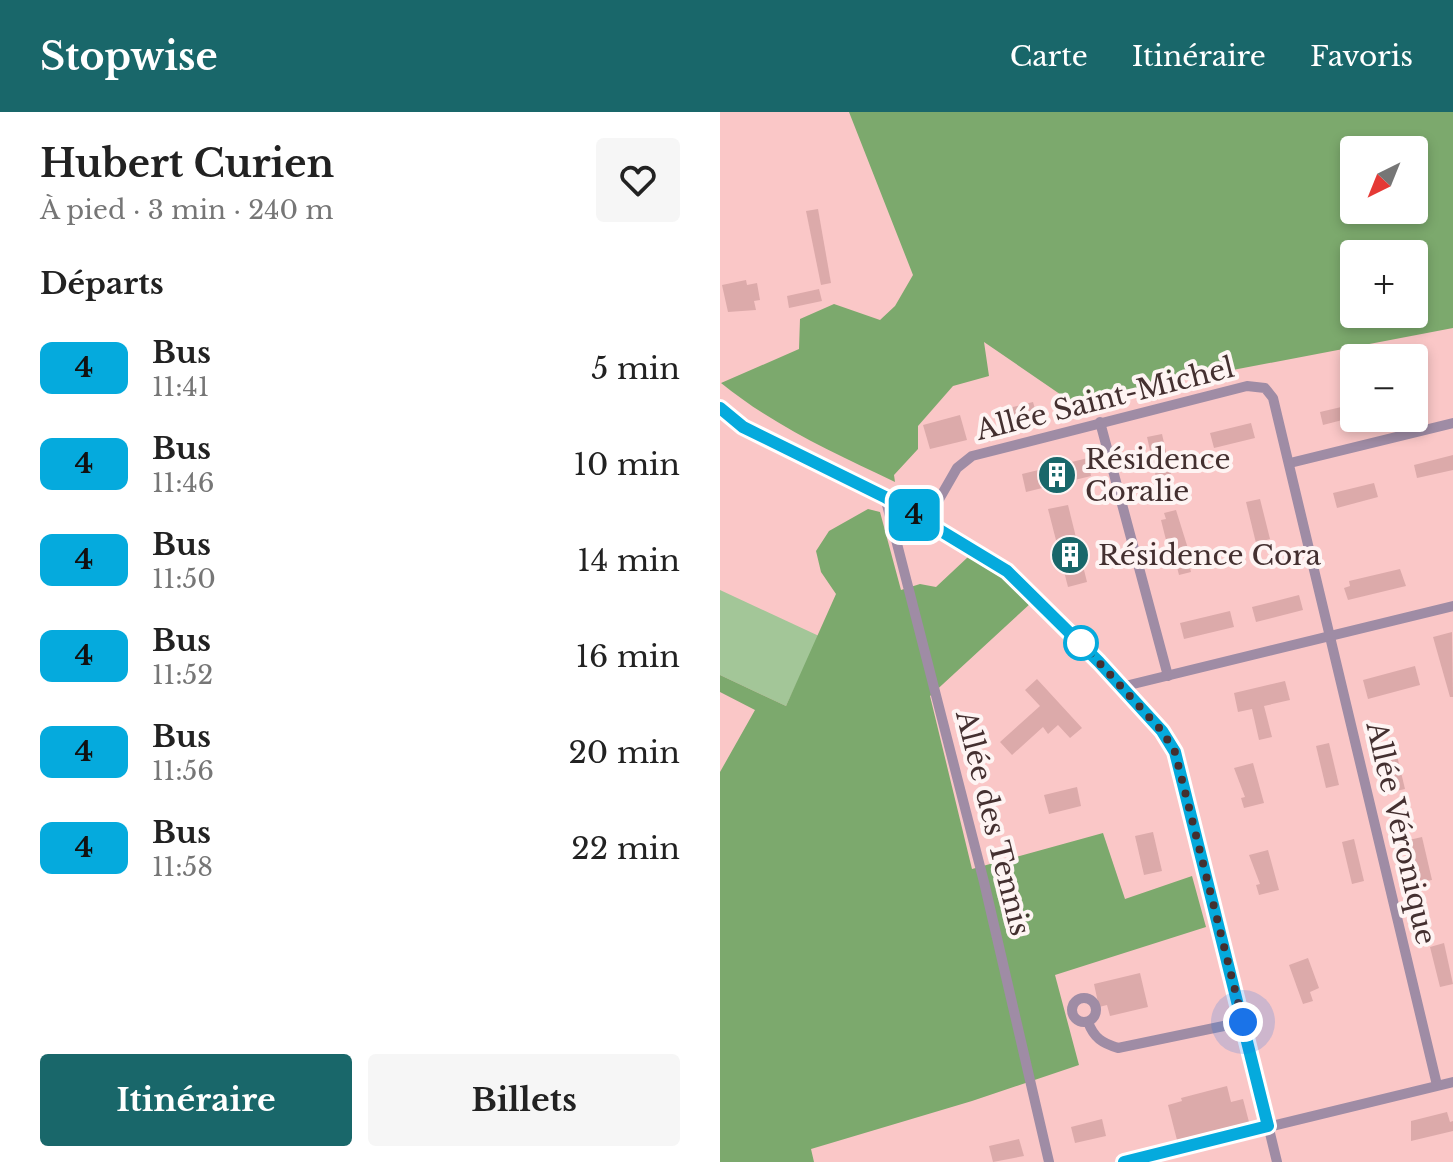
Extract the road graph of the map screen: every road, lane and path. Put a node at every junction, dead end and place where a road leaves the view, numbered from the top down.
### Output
1 (720, 408) edge
2 (1100, 422) junction
3 (1453, 423) edge
4 (1290, 463) junction
5 (885, 497) junction
6 (926, 522) junction
7 (1453, 606) edge
8 (1331, 637) junction
9 (1168, 676) junction
10 (1121, 687) junction
11 (1088, 1022) dead end
12 (1243, 1022) junction
13 (1453, 1082) edge
14 (1437, 1085) junction
15 (1268, 1126) junction
16 (1049, 1162) edge
17 (1124, 1162) edge
18 (1277, 1162) edge

1 - 5 street
2 - 4 street, Allée Saint-Michel
2 - 6 street, Allée Saint-Michel
2 - 9 street
3 - 4 street
4 - 8 street, Allée Saint-Michel
5 - 6 street
5 - 16 street, Allée des Tennis
6 - 10 street
7 - 8 street
8 - 9 street
8 - 14 street, Allée Véronique
9 - 10 street
10 - 12 street
11 - 12 street
12 - 15 street
13 - 14 street
14 - 15 street
15 - 17 street
15 - 18 street

